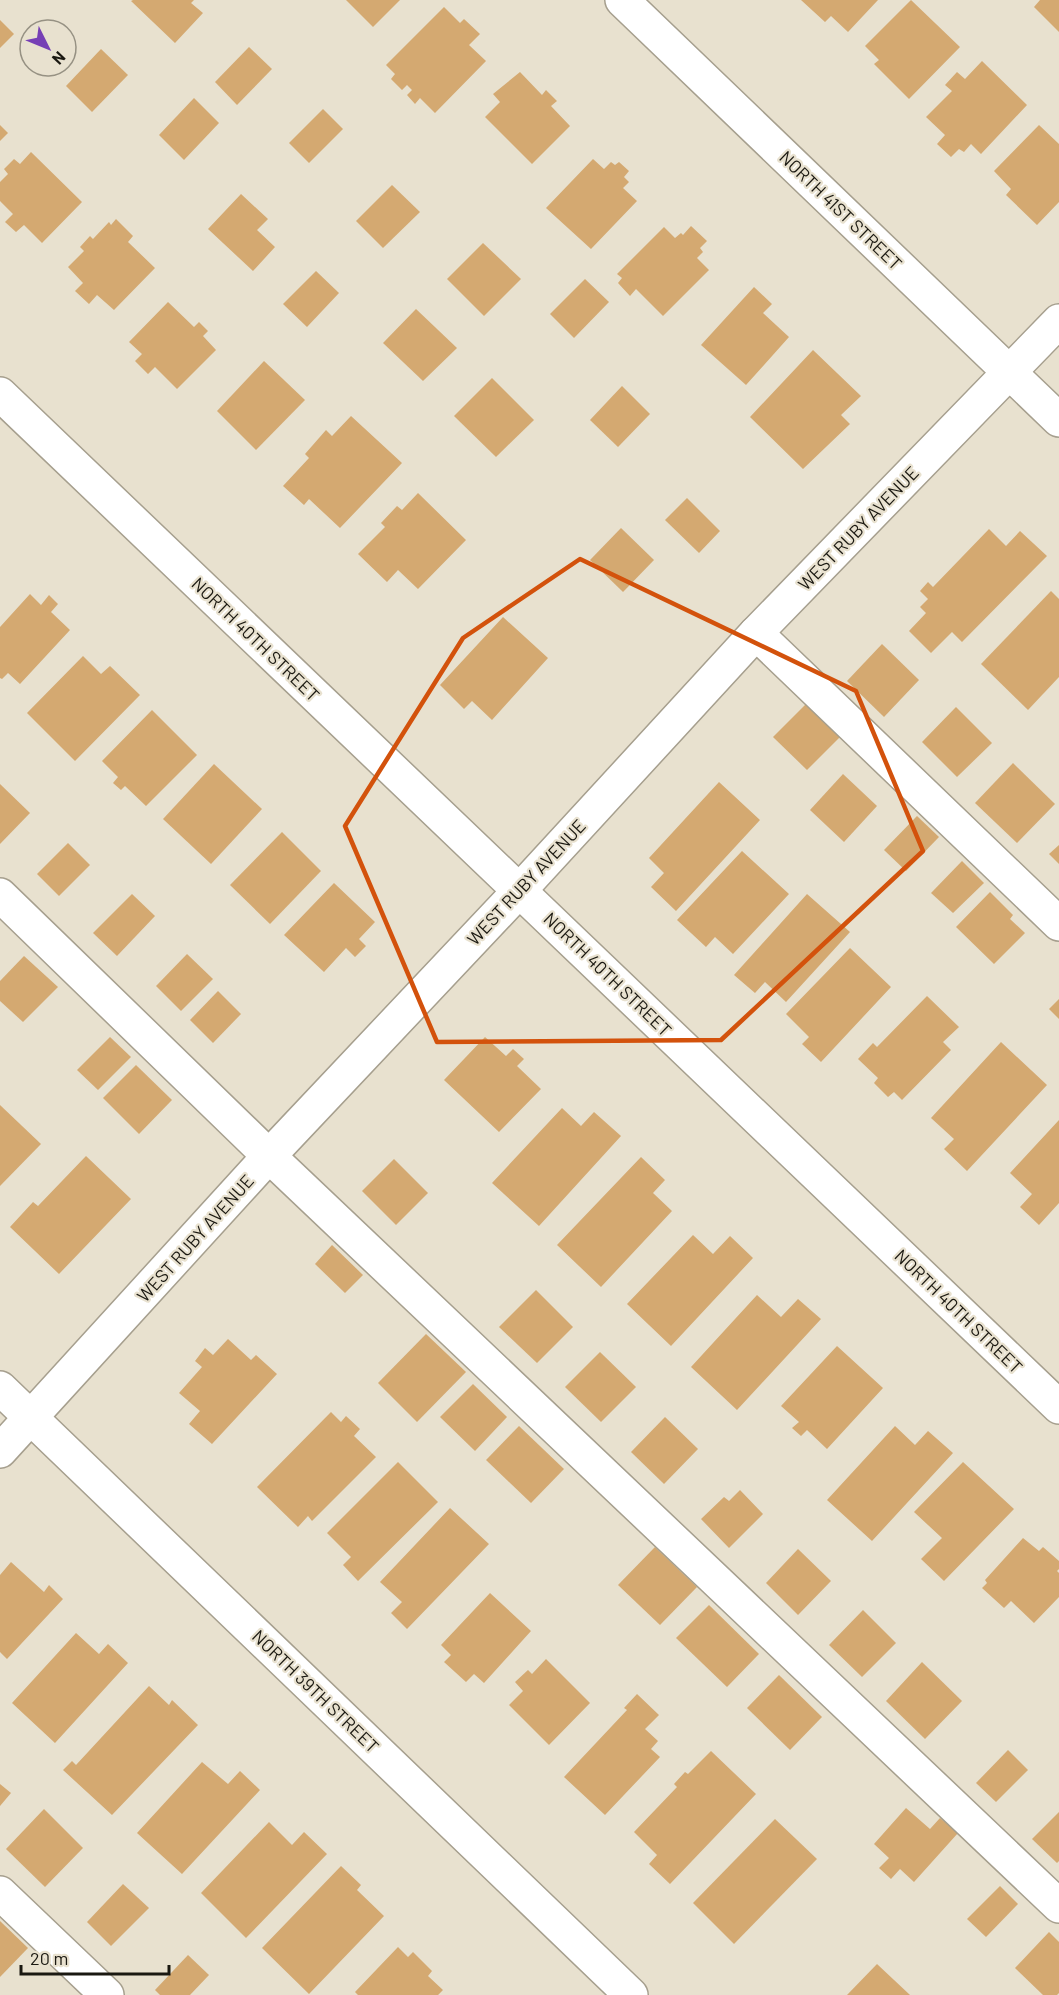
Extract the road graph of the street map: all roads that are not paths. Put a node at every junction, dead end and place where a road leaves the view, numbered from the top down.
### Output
1 (622, 0) edge
2 (1059, 321) edge
3 (1010, 371) junction
4 (0, 394) edge
5 (1059, 420) edge
6 (756, 633) junction
7 (519, 891) junction
8 (0, 895) edge
9 (1059, 924) edge
10 (269, 1156) junction
11 (0, 1388) edge
12 (1059, 1407) edge
13 (31, 1417) junction
14 (0, 1450) edge
15 (0, 1893) edge
16 (1059, 1906) edge
17 (106, 1995) edge
18 (631, 1995) edge

1 - 3 street, NORTH 41ST STREET
2 - 3 street, WEST RUBY AVENUE
3 - 5 street, NORTH 41ST STREET
3 - 6 street, WEST RUBY AVENUE
4 - 7 street, NORTH 40TH STREET
6 - 7 street, WEST RUBY AVENUE
6 - 9 street
7 - 10 street, WEST RUBY AVENUE
7 - 12 street, NORTH 40TH STREET
8 - 10 street
10 - 13 street, WEST RUBY AVENUE
10 - 16 street
11 - 13 street, NORTH 39TH STREET
13 - 14 street, WEST RUBY AVENUE
13 - 18 street, NORTH 39TH STREET
15 - 17 street

